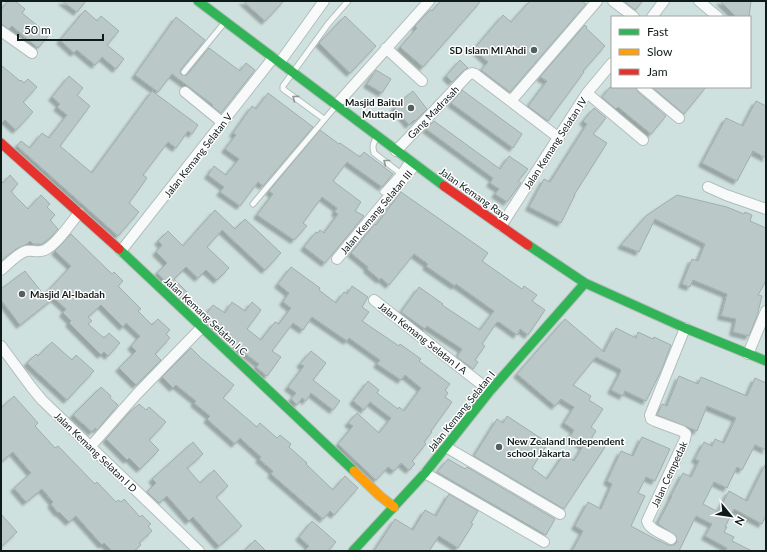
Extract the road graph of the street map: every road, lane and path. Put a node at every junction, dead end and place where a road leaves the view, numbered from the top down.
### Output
1 (198, 1) edge
2 (324, 1) edge
3 (348, 1) edge
4 (429, 1) edge
5 (597, 1) edge
6 (613, 1) edge
7 (664, 1) edge
8 (699, 1) edge
9 (633, 16) edge
10 (653, 16) edge
11 (717, 16) edge
12 (226, 21) junction
13 (1, 31) edge
14 (386, 48) junction
15 (32, 53) dead end
16 (277, 60) junction
17 (611, 64) edge
18 (292, 71) junction
19 (184, 72) dead end
20 (422, 81) dead end
21 (643, 88) edge
22 (185, 92) dead end
23 (587, 93) junction
24 (511, 101) junction
25 (336, 105) junction
26 (679, 118) dead end
27 (324, 119) junction
28 (223, 123) junction
29 (377, 136) junction
30 (558, 138) junction
31 (644, 140) dead end
32 (1, 143) edge
33 (396, 151) junction
34 (412, 162) junction
35 (400, 173) junction
36 (708, 187) dead end
37 (382, 192) dead end
38 (253, 204) dead end
39 (766, 209) edge
40 (79, 213) junction
41 (501, 226) junction
42 (121, 251) junction
43 (337, 259) dead end
44 (1, 270) edge
45 (585, 283) junction
46 (374, 300) dead end
47 (766, 311) edge
48 (201, 328) junction
49 (684, 328) junction
50 (1, 346) edge
51 (748, 354) junction
52 (766, 361) edge
53 (490, 391) junction
54 (91, 446) junction
55 (446, 447) junction
56 (425, 472) junction
57 (394, 507) junction
58 (560, 514) dead end
59 (671, 538) dead end
60 (544, 542) dead end
61 (199, 551) edge
62 (353, 551) edge

1 - 12 street, Jalan Kemang Raya
2 - 16 street, Jalan Kemang Selatan V
3 - 18 lane
4 - 14 street
5 - 24 street
6 - 9 street
7 - 10 street
8 - 11 street
12 - 16 street, Jalan Kemang Raya
12 - 19 lane
13 - 15 street
14 - 20 street
14 - 25 street
16 - 18 street, Jalan Kemang Raya
16 - 28 street, Jalan Kemang Selatan V
17 - 23 street, Jalan Kemang Selatan IV
18 - 25 street, Jalan Kemang Raya
27 -> 18 lane
21 - 26 street
22 - 28 street
23 - 30 street, Jalan Kemang Selatan IV
23 - 31 street
24 - 30 street
24 - 33 street, Gang Madrasah
25 - 27 lane
25 - 29 street, Jalan Kemang Raya
27 - 38 lane
28 - 42 street, Jalan Kemang Selatan V
29 - 33 street, Jalan Kemang Raya
35 -> 29 lane
30 - 41 street, Jalan Kemang Selatan IV
32 - 40 street, Jalan Kemang Selatan I C
33 - 34 street, Jalan Kemang Raya
34 - 35 lane
34 - 41 street, Jalan Kemang Raya
34 - 43 street, Jalan Kemang Selatan III
35 - 37 lane
36 - 39 street
40 - 42 street, Jalan Kemang Selatan I C
40 - 44 street
41 - 45 street, Jalan Kemang Raya
42 - 48 street, Jalan Kemang Selatan I C
45 - 49 street, Jalan Kemang Raya
45 - 53 street, Jalan Kemang Selatan I
46 - 53 street, Jalan Kemang Selatan I A
47 - 51 street
48 - 54 street
48 - 57 street, Jalan Kemang Selatan I C
49 - 51 street, Jalan Kemang Raya
49 - 59 street, Jalan Cempedak
50 - 54 street, Jalan Kemang Selatan I D
51 - 52 street, Jalan Kemang Raya
53 - 55 street, Jalan Kemang Selatan I
54 - 61 street, Jalan Kemang Selatan I D
55 - 56 street, Jalan Kemang Selatan I
55 - 58 street
56 - 57 street, Jalan Kemang Selatan I
56 - 60 street
57 - 62 street, Jalan Kemang Selatan I

